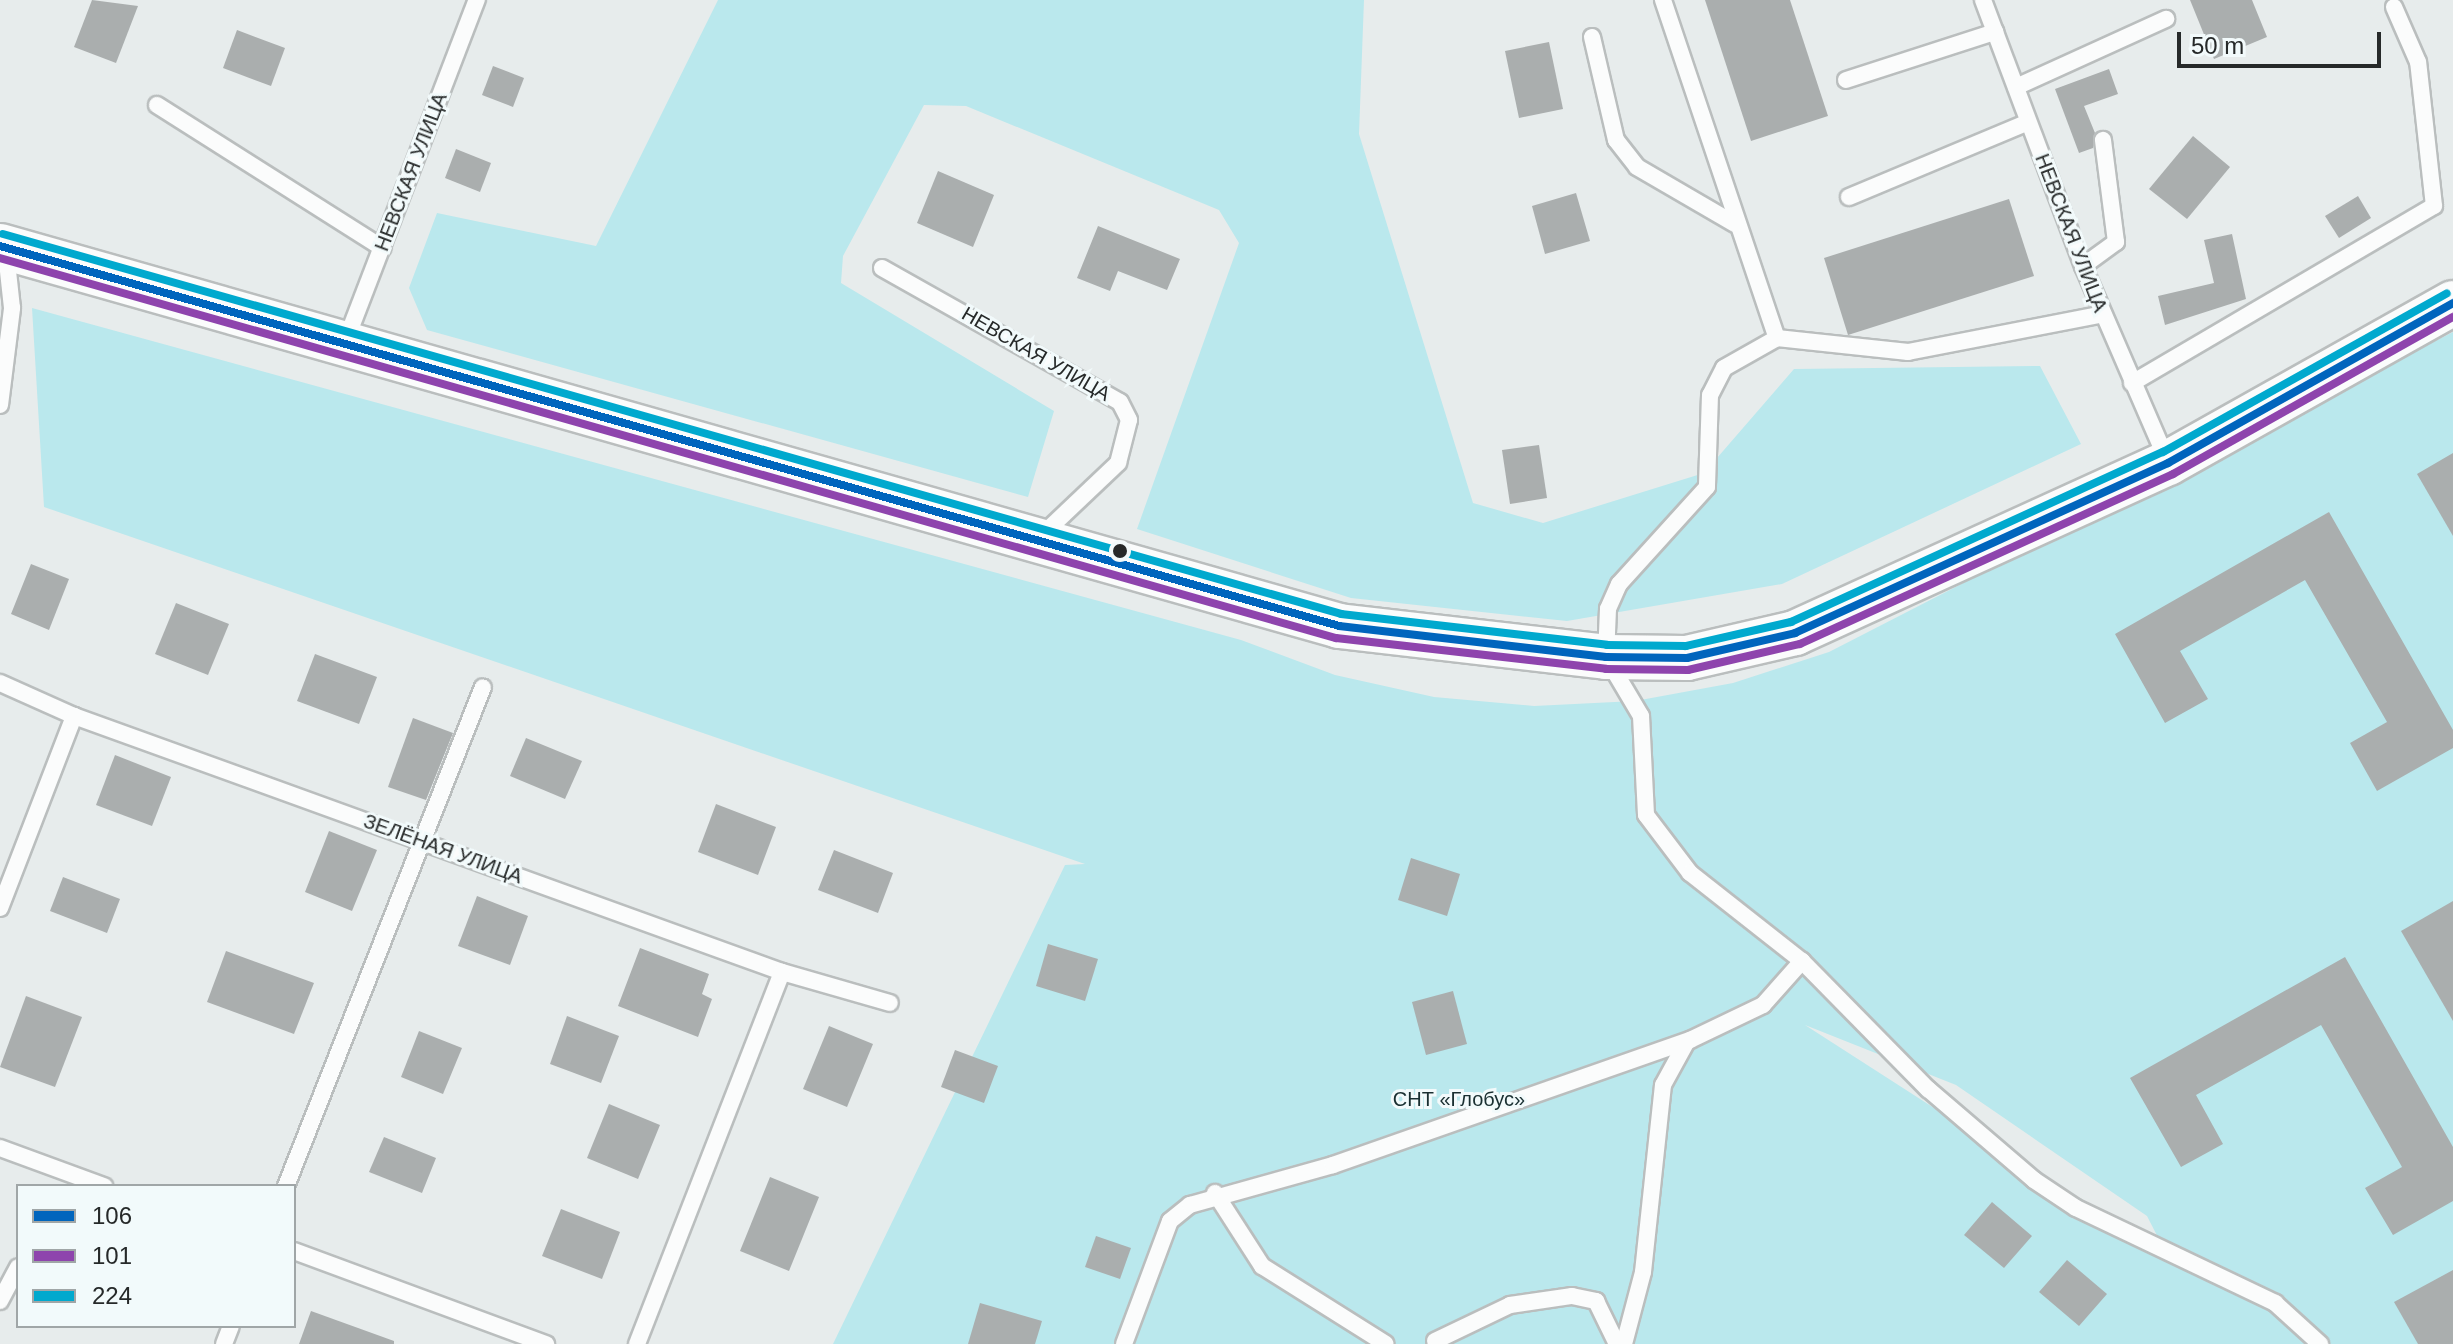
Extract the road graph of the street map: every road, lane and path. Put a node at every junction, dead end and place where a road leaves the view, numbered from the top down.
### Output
1 (477, 0) edge
2 (1663, 0) edge
3 (1983, 0) edge
4 (2394, 7) dead end
5 (2166, 19) dead end
6 (1995, 32) junction
7 (1592, 37) dead end
8 (1846, 80) dead end
9 (2016, 87) junction
10 (157, 105) dead end
11 (2028, 122) junction
12 (2103, 140) dead end
13 (1849, 197) dead end
14 (1735, 224) junction
15 (2, 246) edge
16 (382, 248) junction
17 (2083, 266) junction
18 (882, 268) dead end
19 (2453, 303) edge
20 (2103, 314) junction
21 (1777, 338) junction
22 (345, 344) junction
23 (2132, 383) junction
24 (0, 405) edge
25 (2168, 463) junction
26 (1037, 539) junction
27 (1606, 657) junction
28 (0, 683) edge
29 (483, 687) dead end
30 (74, 716) junction
31 (425, 842) junction
32 (0, 908) edge
33 (1802, 961) junction
34 (782, 972) junction
35 (890, 1003) dead end
36 (1690, 1040) junction
37 (0, 1148) edge
38 (64, 1180) edge
39 (91, 1184) edge
40 (287, 1184) edge
41 (1215, 1193) junction
42 (296, 1252) edge
43 (16, 1271) edge
44 (0, 1301) edge
45 (1435, 1341) dead end
46 (546, 1344) edge
47 (637, 1344) edge
48 (1124, 1344) edge
49 (1386, 1344) edge
50 (1617, 1344) edge
51 (1624, 1344) edge
52 (2320, 1344) edge

1 - 16 lane, НЕВСКАЯ УЛИЦА
2 - 14 lane
3 - 6 lane, НЕВСКАЯ УЛИЦА
4 - 23 lane
5 - 9 lane
6 - 8 lane
6 - 9 lane, НЕВСКАЯ УЛИЦА
7 - 14 lane
9 - 11 lane, НЕВСКАЯ УЛИЦА
10 - 16 lane
11 - 13 lane
11 - 17 lane, НЕВСКАЯ УЛИЦА
12 - 17 lane
14 - 21 lane
15 - 22 main road
15 - 24 lane
16 - 22 lane, НЕВСКАЯ УЛИЦА
17 - 20 lane, НЕВСКАЯ УЛИЦА
18 - 26 lane, НЕВСКАЯ УЛИЦА
19 - 25 main road
20 - 21 lane
20 - 23 lane, НЕВСКАЯ УЛИЦА
21 - 27 lane
22 - 26 main road
23 - 25 lane, НЕВСКАЯ УЛИЦА
25 - 27 main road
26 - 27 main road
27 - 33 lane
28 - 30 lane, ЗЕЛЁНАЯ УЛИЦА
29 - 31 lane
30 - 31 lane, ЗЕЛЁНАЯ УЛИЦА
30 - 32 lane
31 - 34 lane, ЗЕЛЁНАЯ УЛИЦА
31 - 40 lane
33 - 36 lane
33 - 52 lane
34 - 35 lane, ЗЕЛЁНАЯ УЛИЦА
34 - 47 lane
36 - 41 lane
36 - 51 lane
37 - 38 lane
38 - 39 lane
41 - 48 lane
41 - 49 lane
42 - 46 lane
43 - 44 lane
45 - 50 lane

